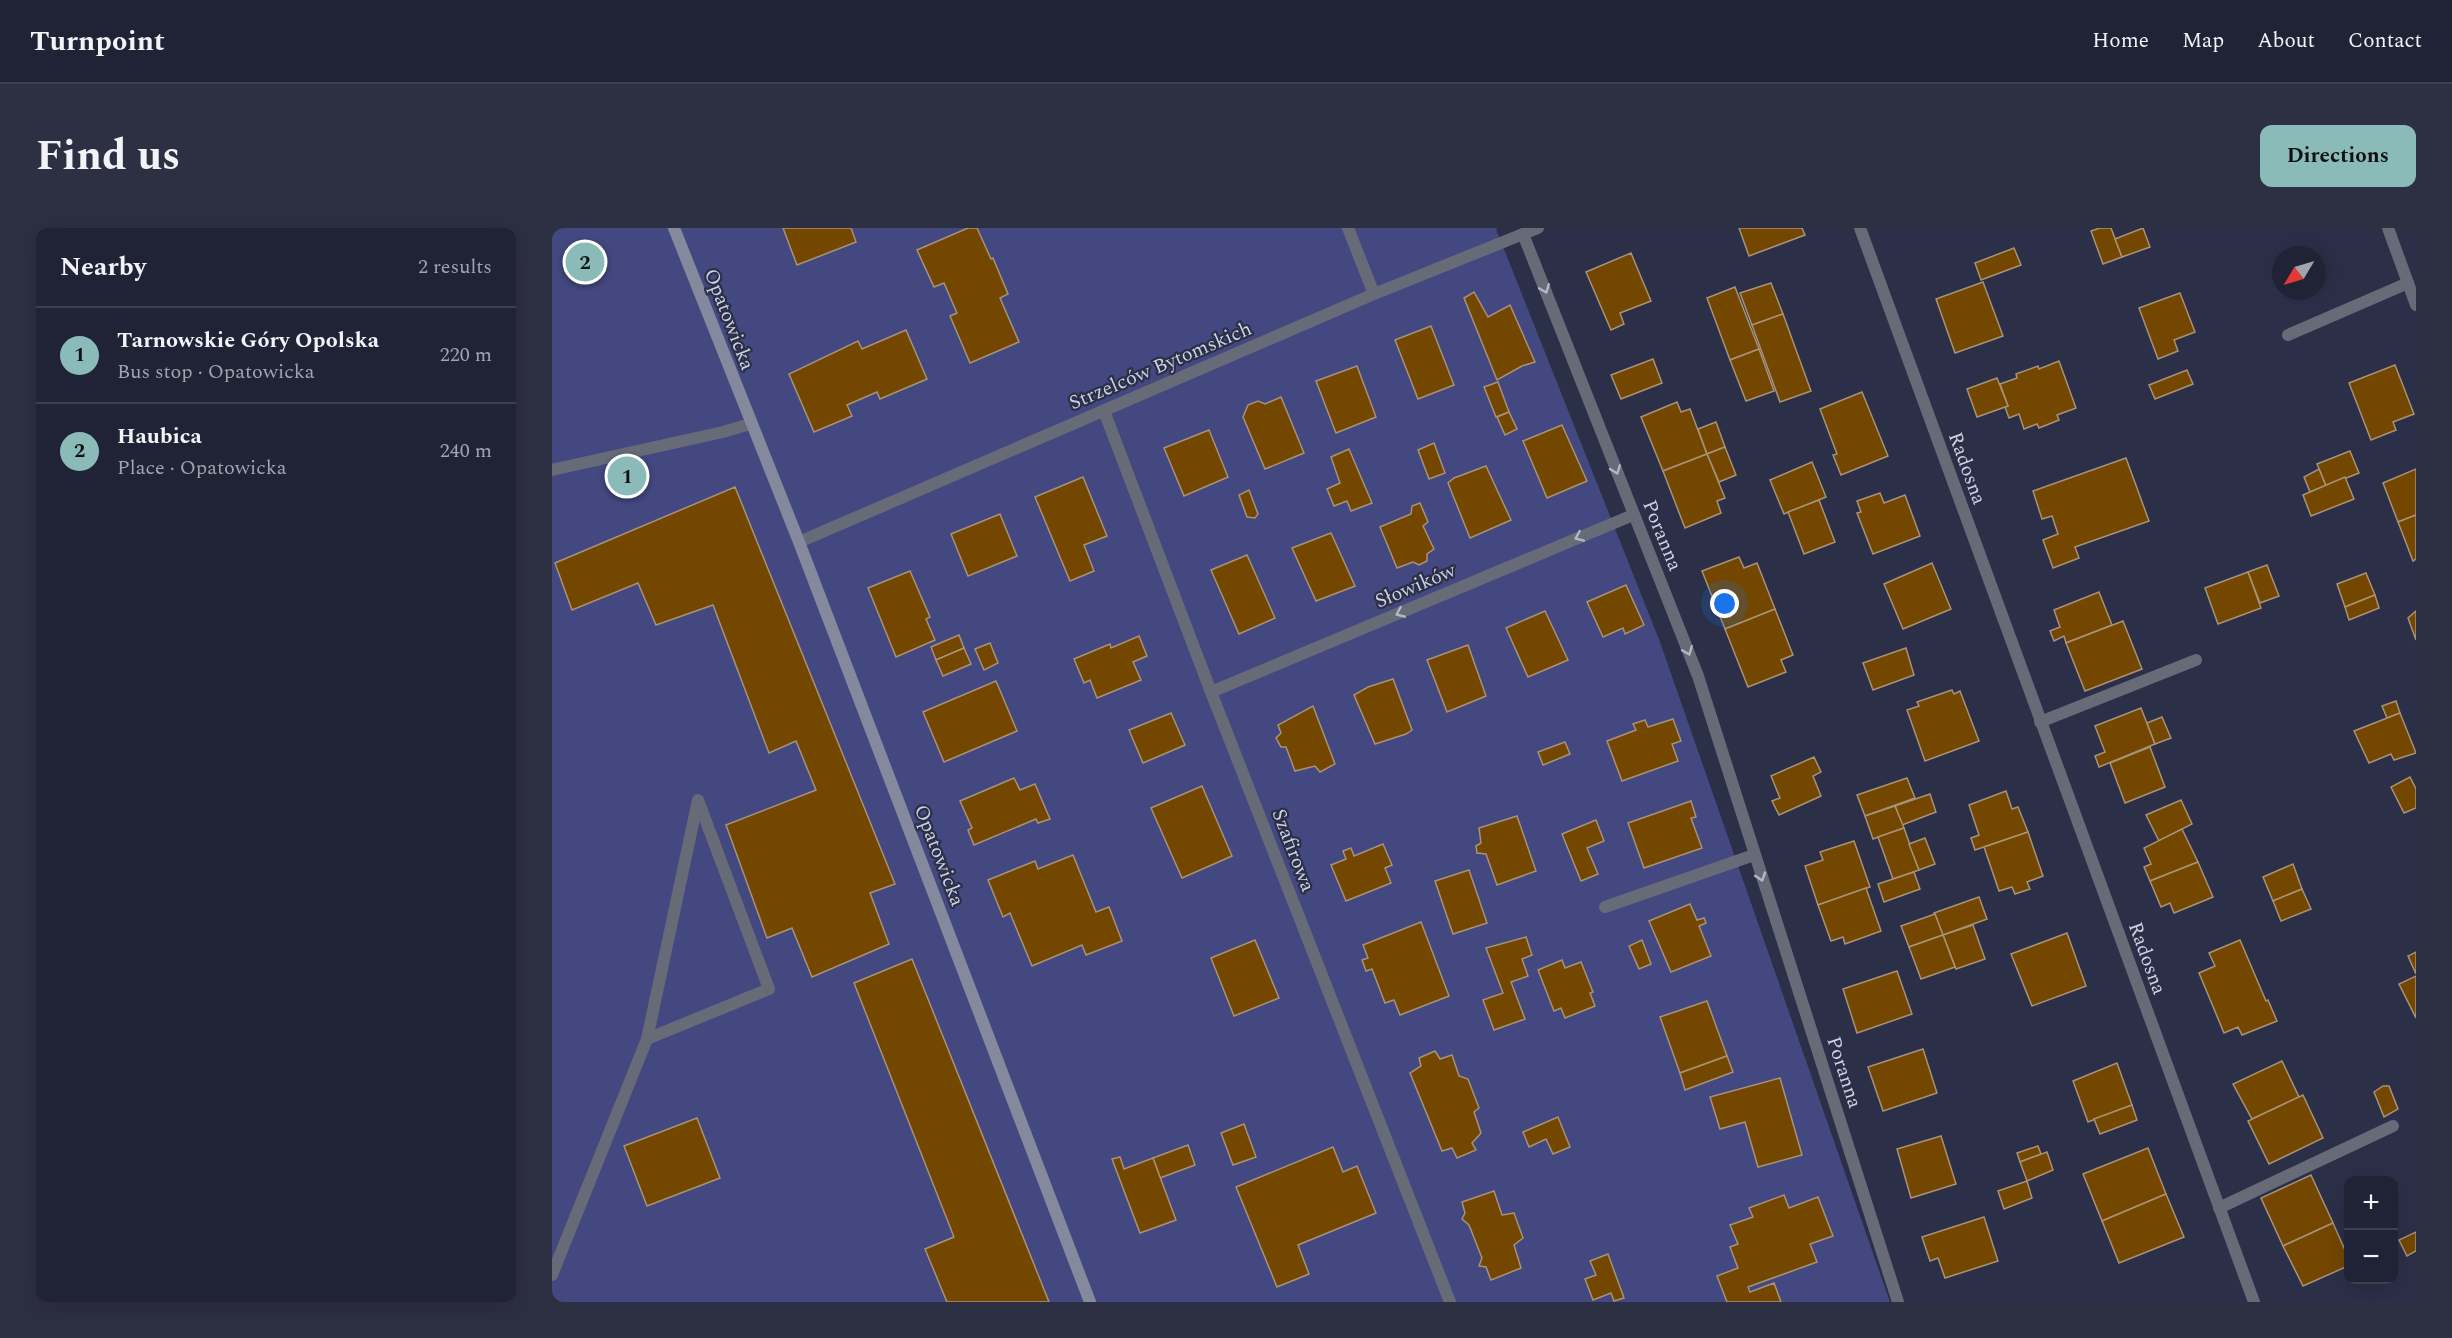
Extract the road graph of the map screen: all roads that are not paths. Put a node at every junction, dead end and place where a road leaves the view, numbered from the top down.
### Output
1 (674, 228) edge
2 (1348, 228) edge
3 (1538, 228) edge
4 (1860, 228) edge
5 (2388, 228) edge
6 (1523, 234) junction
7 (2408, 284) junction
8 (1374, 294) junction
9 (2416, 305) edge
10 (2288, 335) dead end
11 (1104, 411) junction
12 (750, 424) junction
13 (552, 470) edge
14 (1633, 515) junction
15 (799, 542) junction
16 (2196, 660) dead end
17 (1211, 692) junction
18 (2040, 722) junction
19 (1754, 855) junction
20 (1605, 907) dead end
21 (647, 1039) junction
22 (2393, 1126) dead end
23 (2220, 1208) junction
24 (552, 1275) edge
25 (1090, 1302) edge
26 (1450, 1302) edge
27 (1898, 1302) edge
28 (2254, 1302) edge

1 - 12 street, Opatowicka
2 - 8 street
3 - 6 street, Strzelców Bytomskich
4 - 18 street, Radosna
5 - 7 street
6 - 8 street, Strzelców Bytomskich
6 -> 14 street, Poranna
7 - 9 street
7 - 10 street
8 - 11 street, Strzelców Bytomskich
11 - 15 street, Strzelców Bytomskich
11 - 17 street, Szafirowa
12 - 13 street
12 - 15 street, Opatowicka
14 -> 17 street, Słowików
14 -> 19 street, Poranna
15 - 25 street, Opatowicka
16 - 18 street
17 - 26 street, Szafirowa
18 - 23 street, Radosna
19 - 20 street
19 -> 27 street, Poranna
21 - 21 street
21 - 24 street
22 - 23 street
23 - 28 street, Radosna

